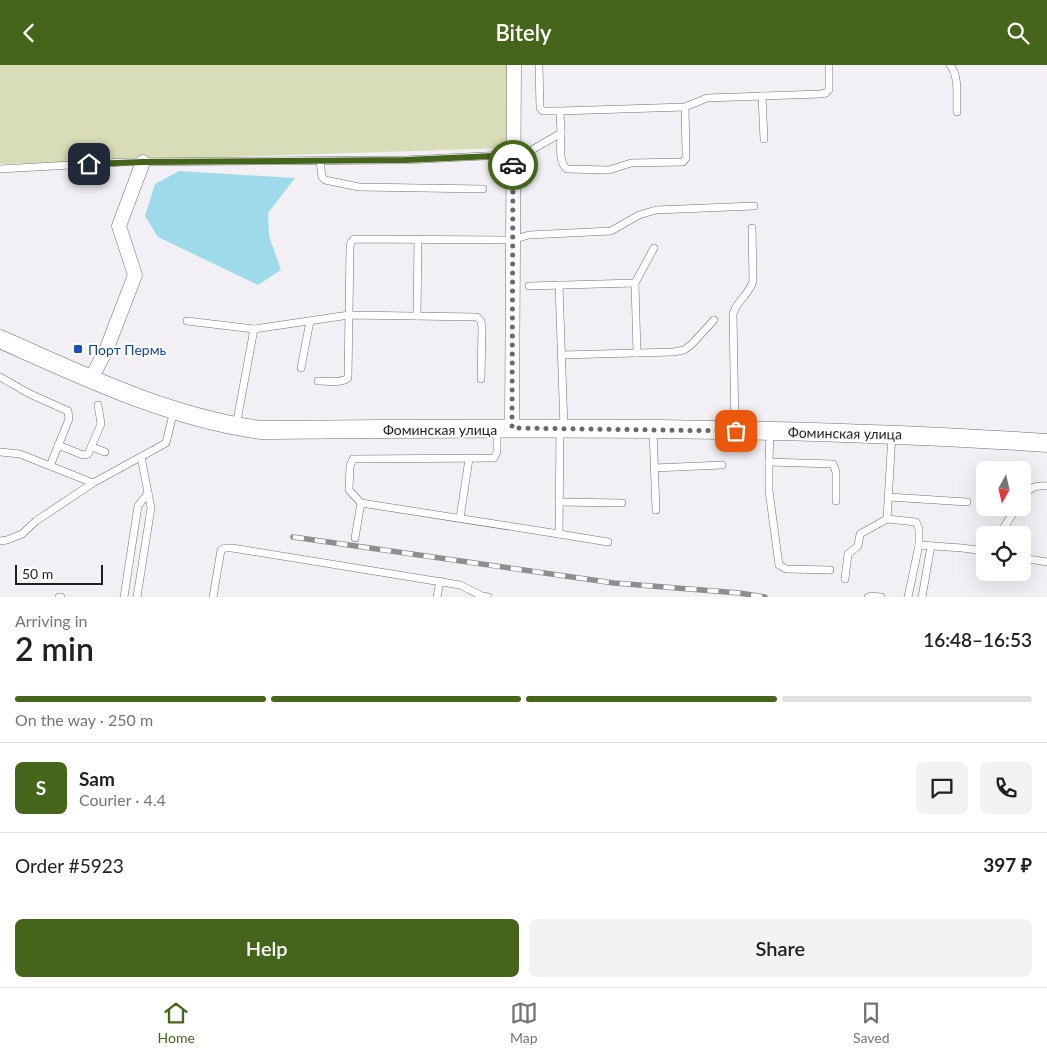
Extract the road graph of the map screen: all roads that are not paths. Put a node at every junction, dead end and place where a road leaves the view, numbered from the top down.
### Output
1 (514, 65) edge
2 (539, 65) edge
3 (829, 65) edge
4 (950, 65) edge
5 (762, 96) junction
6 (685, 107) junction
7 (560, 111) junction
8 (957, 112) dead end
9 (561, 133) junction
10 (764, 139) dead end
11 (513, 155) junction
12 (320, 161) junction
13 (143, 162) junction
14 (0, 169) edge
15 (483, 189) dead end
16 (754, 206) dead end
17 (752, 228) dead end
18 (418, 239) junction
19 (512, 240) junction
20 (654, 248) dead end
21 (635, 283) junction
22 (559, 285) junction
23 (530, 286) dead end
24 (349, 315) junction
25 (417, 316) junction
26 (188, 321) dead end
27 (310, 321) junction
28 (714, 321) dead end
29 (254, 329) junction
30 (0, 339) edge
31 (637, 353) junction
32 (562, 355) junction
33 (301, 368) dead end
34 (0, 377) edge
35 (91, 379) junction
36 (481, 379) dead end
37 (318, 381) dead end
38 (98, 405) dead end
39 (174, 409) junction
40 (236, 427) junction
41 (505, 428) junction
42 (562, 429) junction
43 (653, 430) junction
44 (736, 431) junction
45 (770, 432) junction
46 (892, 434) junction
47 (1047, 443) edge
48 (58, 445) junction
49 (92, 447) junction
50 (0, 452) edge
51 (105, 452) dead end
52 (141, 457) junction
53 (469, 459) junction
54 (769, 462) junction
55 (722, 465) dead end
56 (50, 466) junction
57 (654, 468) junction
58 (93, 483) junction
59 (1047, 486) edge
60 (1031, 488) edge
61 (148, 493) junction
62 (889, 497) junction
63 (836, 501) dead end
64 (967, 502) dead end
65 (361, 503) junction
66 (559, 503) junction
67 (622, 503) dead end
68 (656, 510) dead end
69 (460, 519) junction
70 (888, 519) junction
71 (559, 534) junction
72 (355, 538) dead end
73 (0, 541) edge
74 (608, 542) dead end
75 (918, 545) junction
76 (931, 546) junction
77 (976, 549) edge
78 (1031, 559) edge
79 (1047, 562) edge
80 (830, 570) dead end
81 (845, 579) dead end
82 (440, 581) junction
83 (124, 597) edge
84 (137, 597) edge
85 (213, 597) edge
86 (437, 597) edge
87 (484, 597) edge
88 (868, 597) edge
89 (881, 597) edge
90 (908, 597) edge
91 (922, 597) edge

1 - 11 street
2 - 7 lane
3 - 5 lane
4 - 8 lane
5 - 6 lane
5 - 10 lane
6 - 7 lane
6 - 9 lane
7 - 9 lane
9 - 11 lane
11 - 12 lane
11 - 19 street
12 - 13 lane
12 - 15 lane
13 - 14 lane
13 - 35 street
16 - 19 lane
17 - 44 lane
18 - 19 lane
18 - 24 lane
18 - 25 lane
19 - 41 street
20 - 21 lane
21 - 22 lane
21 - 31 lane
22 - 23 lane
22 - 32 lane
24 - 25 lane
24 - 27 lane
24 - 37 lane
25 - 36 lane
26 - 29 lane
27 - 29 lane
27 - 33 lane
28 - 31 lane
29 - 40 lane
30 - 35 street, Фоминская улица
31 - 32 lane
32 - 42 lane
34 - 48 lane
35 - 39 street, Фоминская улица
38 - 49 lane
39 - 40 street, Фоминская улица
39 - 52 lane
40 - 41 street, Фоминская улица
41 - 42 street, Фоминская улица
41 - 53 lane
42 - 43 street, Фоминская улица
42 - 66 lane
43 - 44 street, Фоминская улица
43 - 57 lane
44 - 45 street, Фоминская улица
45 - 46 street, Фоминская улица
45 - 54 lane
46 - 47 street, Фоминская улица
46 - 62 lane
48 - 49 lane
48 - 56 lane
49 - 51 lane
50 - 56 lane
52 - 58 lane
52 - 61 lane
53 - 65 lane
53 - 69 lane
54 - 63 lane
54 - 80 lane
55 - 57 lane
56 - 58 lane
57 - 68 lane
58 - 73 lane
59 - 60 lane
61 - 83 lane
61 - 84 lane
62 - 64 lane
62 - 70 lane
65 - 69 lane
65 - 72 lane
66 - 67 lane
66 - 71 lane
69 - 71 lane
70 - 75 lane
70 - 81 lane
71 - 74 lane
75 - 76 lane
75 - 90 lane
76 - 77 lane
76 - 91 lane
78 - 79 lane
82 - 85 lane
82 - 86 lane
82 - 87 lane
88 - 89 lane

